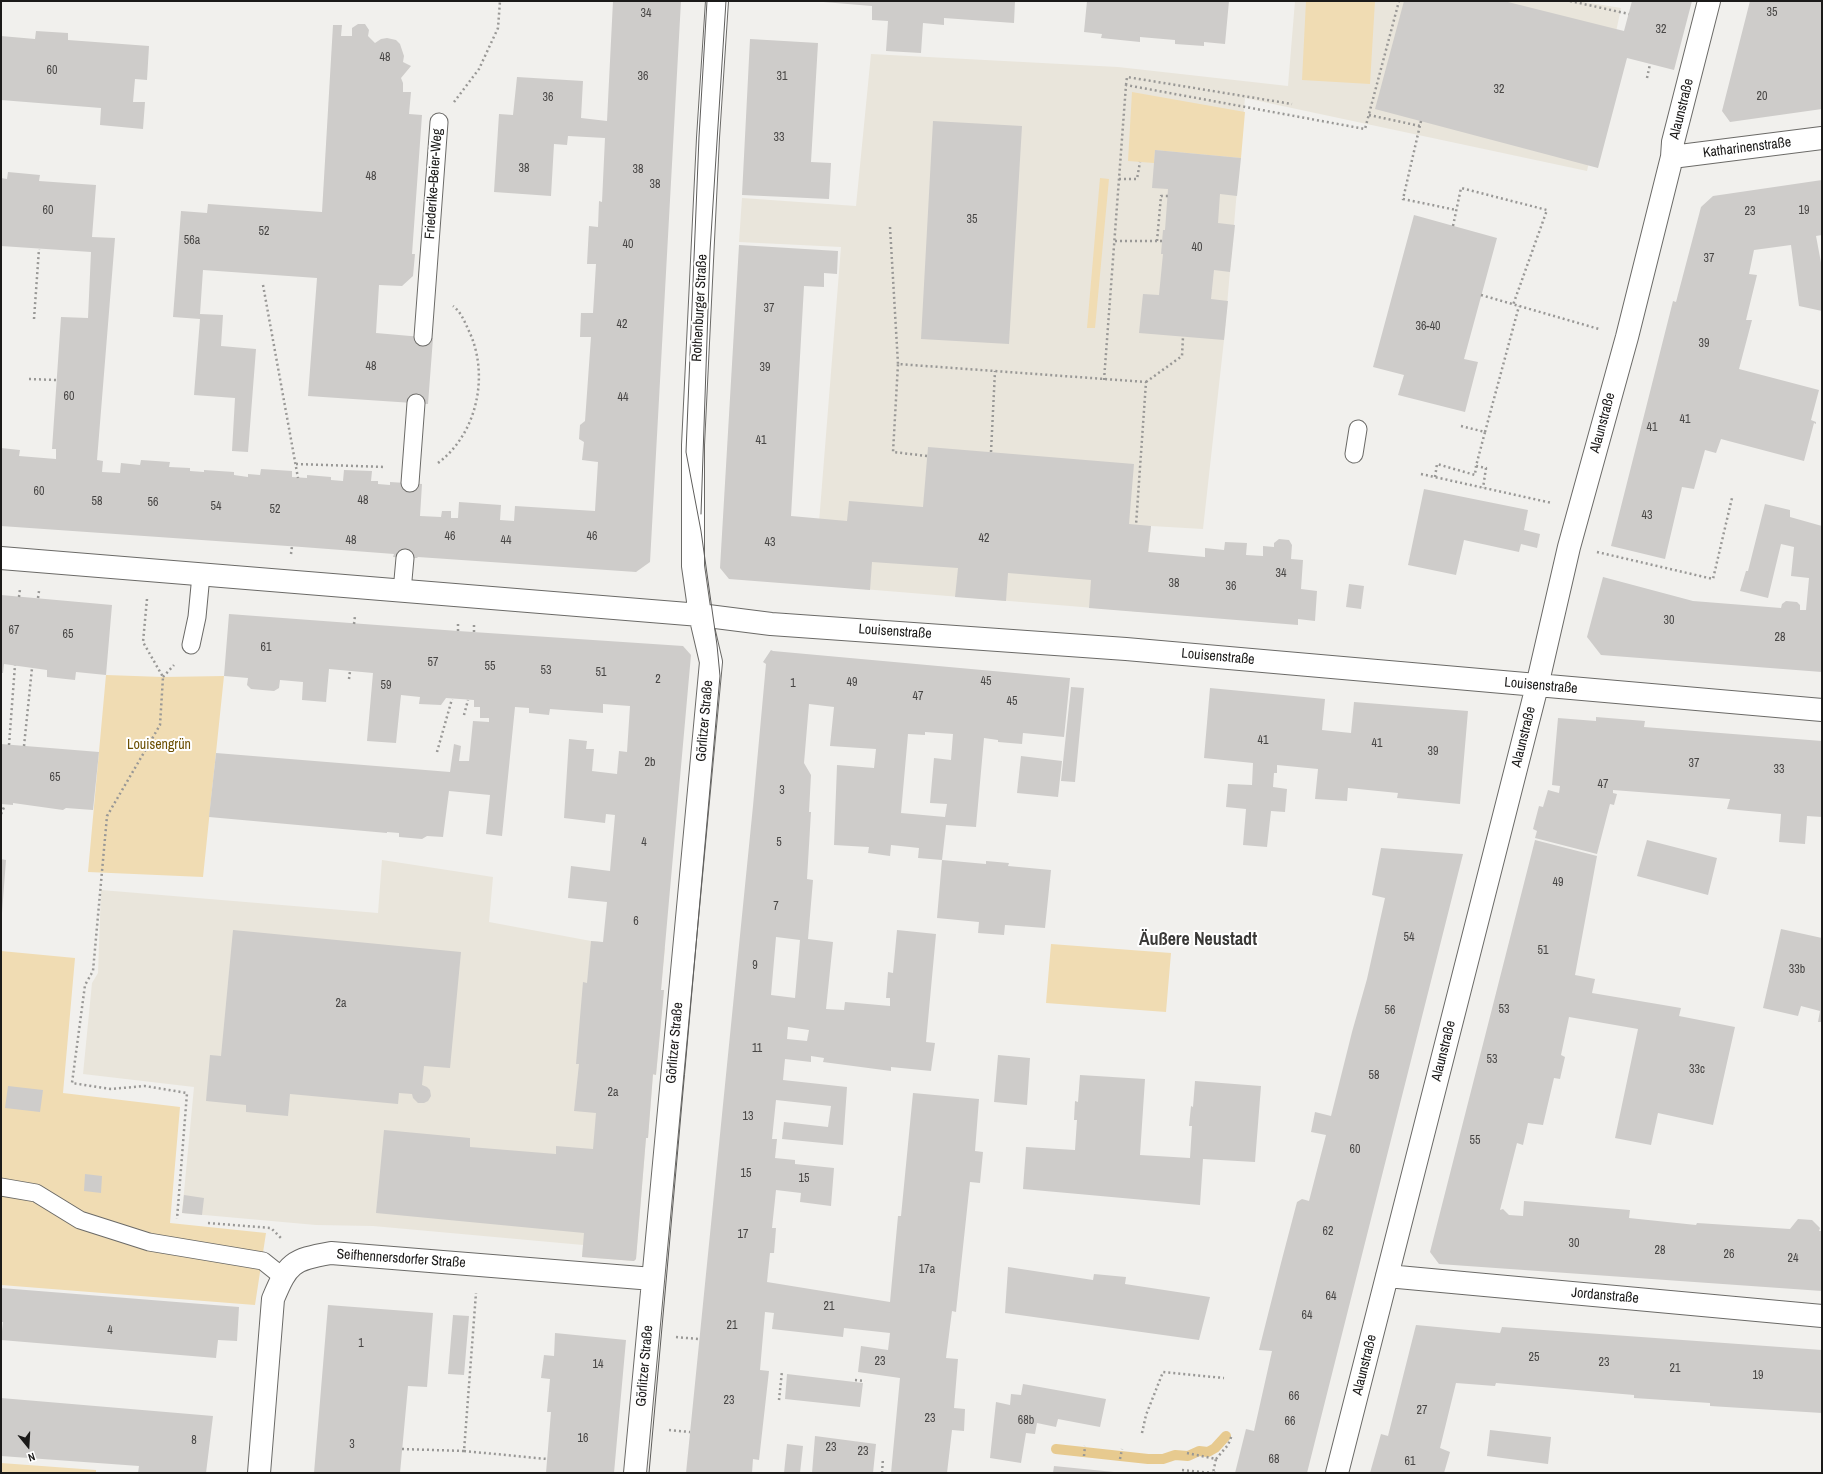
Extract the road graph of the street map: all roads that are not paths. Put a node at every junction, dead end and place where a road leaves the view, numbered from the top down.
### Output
1 (717, 1) edge
2 (1708, 1) edge
3 (439, 122) road end
4 (1822, 138) edge
5 (1672, 157) junction
6 (422, 337) dead end
7 (416, 403) dead end
8 (1358, 429) dead end
9 (1354, 454) dead end
10 (411, 476) road end
11 (1, 558) edge
12 (405, 558) dead end
13 (201, 575) junction
14 (402, 591) junction
15 (700, 615) junction
16 (191, 645) dead end
17 (1537, 686) junction
18 (1822, 710) edge
19 (1, 1187) edge
20 (287, 1271) junction
21 (1388, 1276) junction
22 (653, 1279) junction
23 (1822, 1316) edge
24 (259, 1473) edge
25 (635, 1473) edge
26 (1337, 1473) edge

1 - 15 street, Rothenburger Straße
2 - 5 street, Alaunstraße
3 - 6 lane, Friederike-Beier-Weg
4 - 5 street, Katharinenstraße
5 - 17 street, Alaunstraße
7 - 10 lane
8 - 9 lane
11 - 13 street, Louisenstraße
12 - 14 lane
13 - 14 street, Louisenstraße
13 - 16 lane
14 - 15 street, Louisenstraße
15 - 17 street, Louisenstraße
15 - 22 street, Görlitzer Straße
17 - 18 street, Louisenstraße
17 - 21 street, Alaunstraße
19 - 20 lane
20 - 22 street, Seifhennersdorfer Straße
20 - 24 street
21 - 23 street, Jordanstraße
21 - 26 street, Alaunstraße
22 - 25 street, Görlitzer Straße

